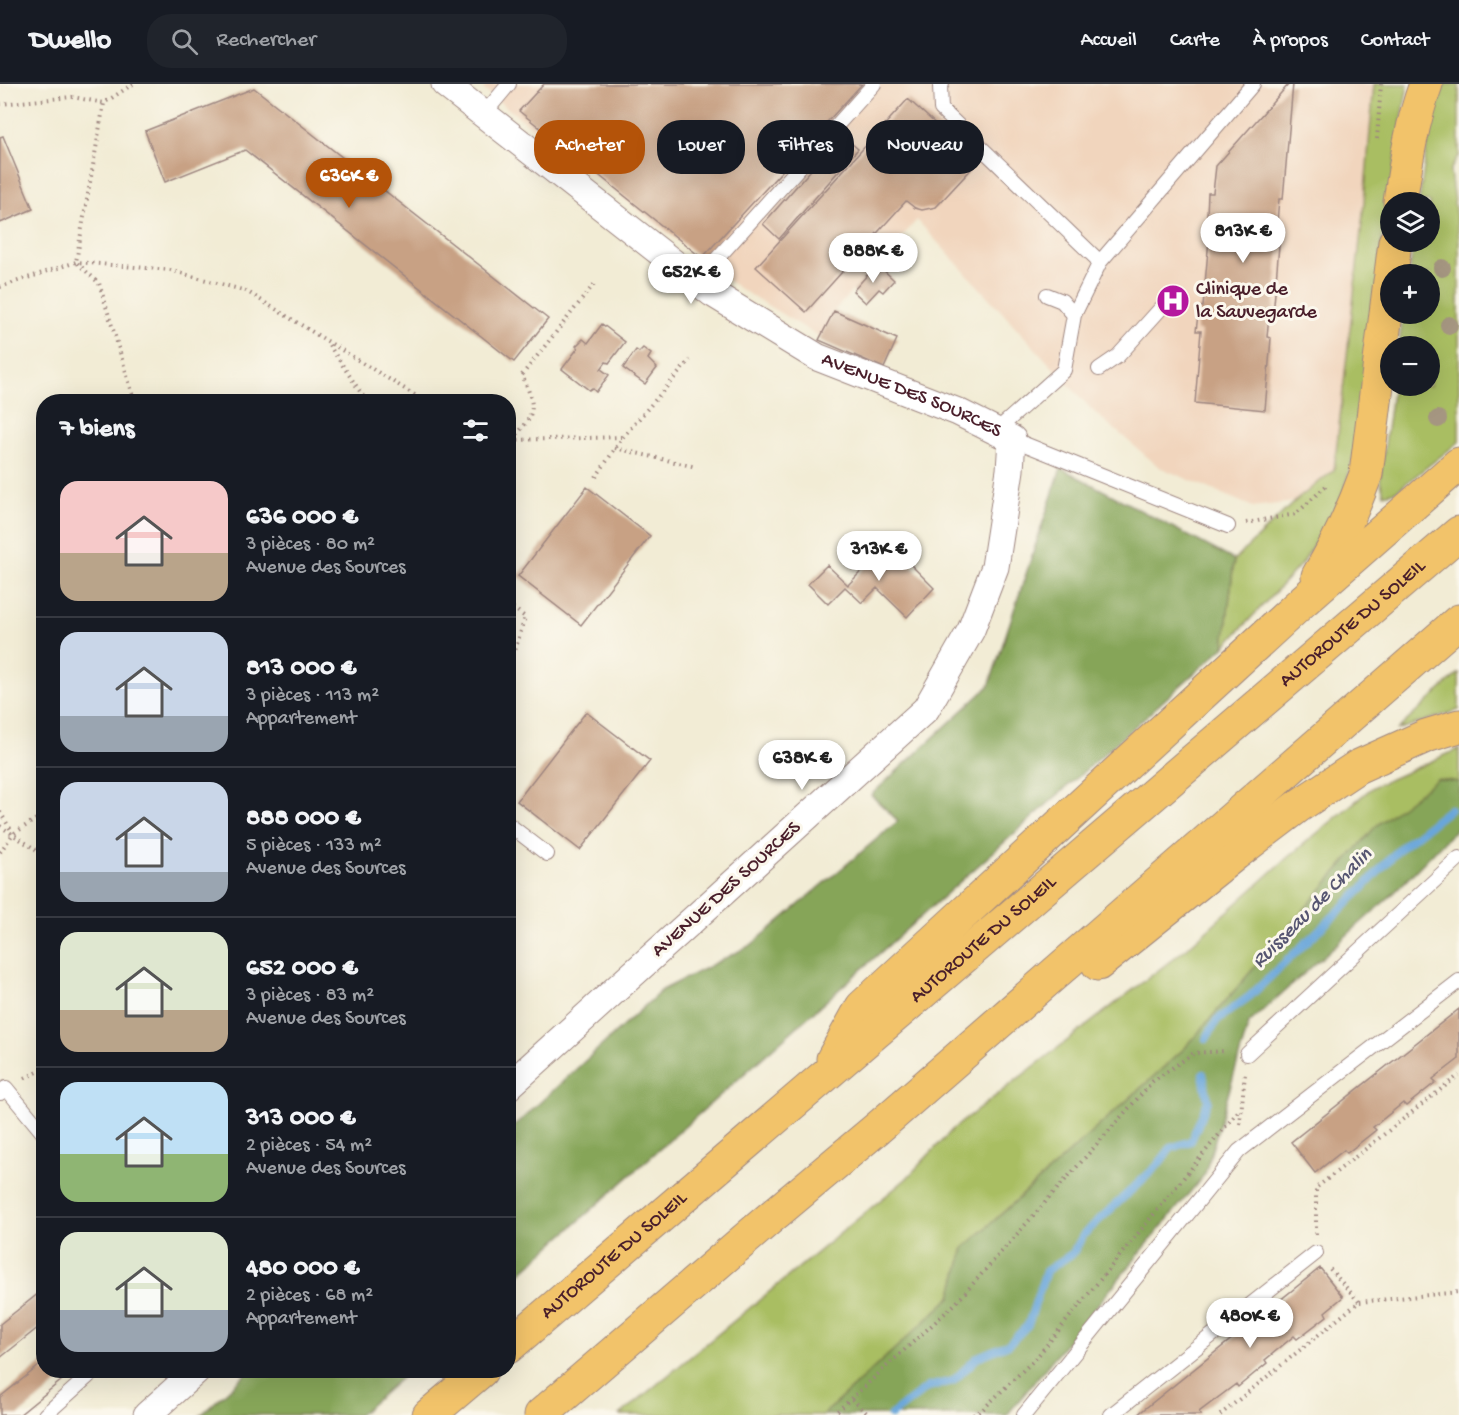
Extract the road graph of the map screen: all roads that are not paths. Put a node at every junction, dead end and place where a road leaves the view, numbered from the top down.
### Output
1 (446, 84) edge
2 (509, 84) edge
3 (874, 84) edge
4 (942, 84) edge
5 (1253, 84) edge
6 (1426, 84) edge
7 (484, 114) junction
8 (1401, 192) edge
9 (1100, 262) junction
10 (697, 281) junction
11 (1047, 295) dead end
12 (1172, 296) dead end
13 (1074, 315) junction
14 (1385, 324) edge
15 (1099, 369) dead end
16 (1004, 435) junction
17 (1459, 464) edge
18 (1228, 526) road end
19 (1459, 533) edge
20 (1303, 600) junction
21 (1459, 621) edge
22 (1459, 726) edge
23 (516, 830) edge
24 (547, 854) dead end
25 (1459, 858) edge
26 (1459, 981) edge
27 (1247, 1054) road end
28 (822, 1079) junction
29 (516, 1080) edge
30 (0, 1093) edge
31 (36, 1124) edge
32 (880, 1126) junction
33 (1316, 1253) road end
34 (516, 1340) edge
35 (86, 1378) edge
36 (188, 1378) edge
37 (473, 1378) edge
38 (45, 1415) edge
39 (147, 1415) edge
40 (429, 1415) edge
41 (541, 1415) edge
42 (1024, 1415) edge
43 (1111, 1415) edge

1 - 7 street, AVENUE DES SOURCES
2 - 7 lane
3 - 10 lane
4 - 9 lane
5 - 9 lane
6 - 8 highway
7 - 10 street, AVENUE DES SOURCES
9 - 13 lane
10 - 16 street, AVENUE DES SOURCES
11 - 13 lane
12 - 15 lane
13 - 16 lane
14 - 20 highway
16 - 18 lane
16 - 29 street, AVENUE DES SOURCES
17 - 20 highway
19 - 28 highway, AUTOROUTE DU SOLEIL
20 - 28 highway
21 - 32 highway
22 - 32 highway
23 - 24 lane
25 - 27 lane
26 - 42 lane
28 - 34 highway, AUTOROUTE DU SOLEIL
30 - 31 lane
32 - 41 highway
33 - 43 lane
35 - 38 lane
36 - 39 street
37 - 40 highway

